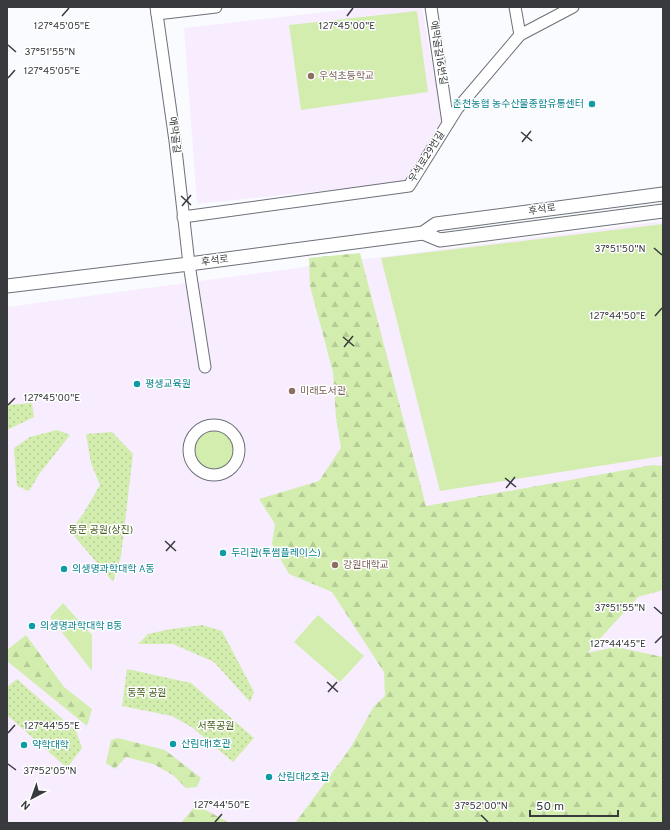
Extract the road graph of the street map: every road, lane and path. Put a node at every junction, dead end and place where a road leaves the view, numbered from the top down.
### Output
1 (216, 7) edge
2 (431, 7) edge
3 (515, 7) edge
4 (573, 7) edge
5 (157, 11) edge
6 (520, 35) junction
7 (448, 123) junction
8 (663, 194) edge
9 (663, 211) edge
10 (183, 217) junction
11 (423, 234) junction
12 (189, 264) junction
13 (7, 286) edge
14 (205, 367) dead end
15 (214, 476) joint

1 - 5 street
2 - 7 street, 애막골길16번길
3 - 6 street
4 - 6 street, 우석로29번길
5 - 10 street, 애막골길
6 - 7 street, 우석로29번길
7 - 10 street, 우석로29번길
8 - 11 street, 후석로
9 - 11 street, 후석로
10 - 12 street, 애막골길
11 - 12 street, 후석로
12 - 13 street, 후석로
12 - 14 street, 애막골길
15 - 15 street

